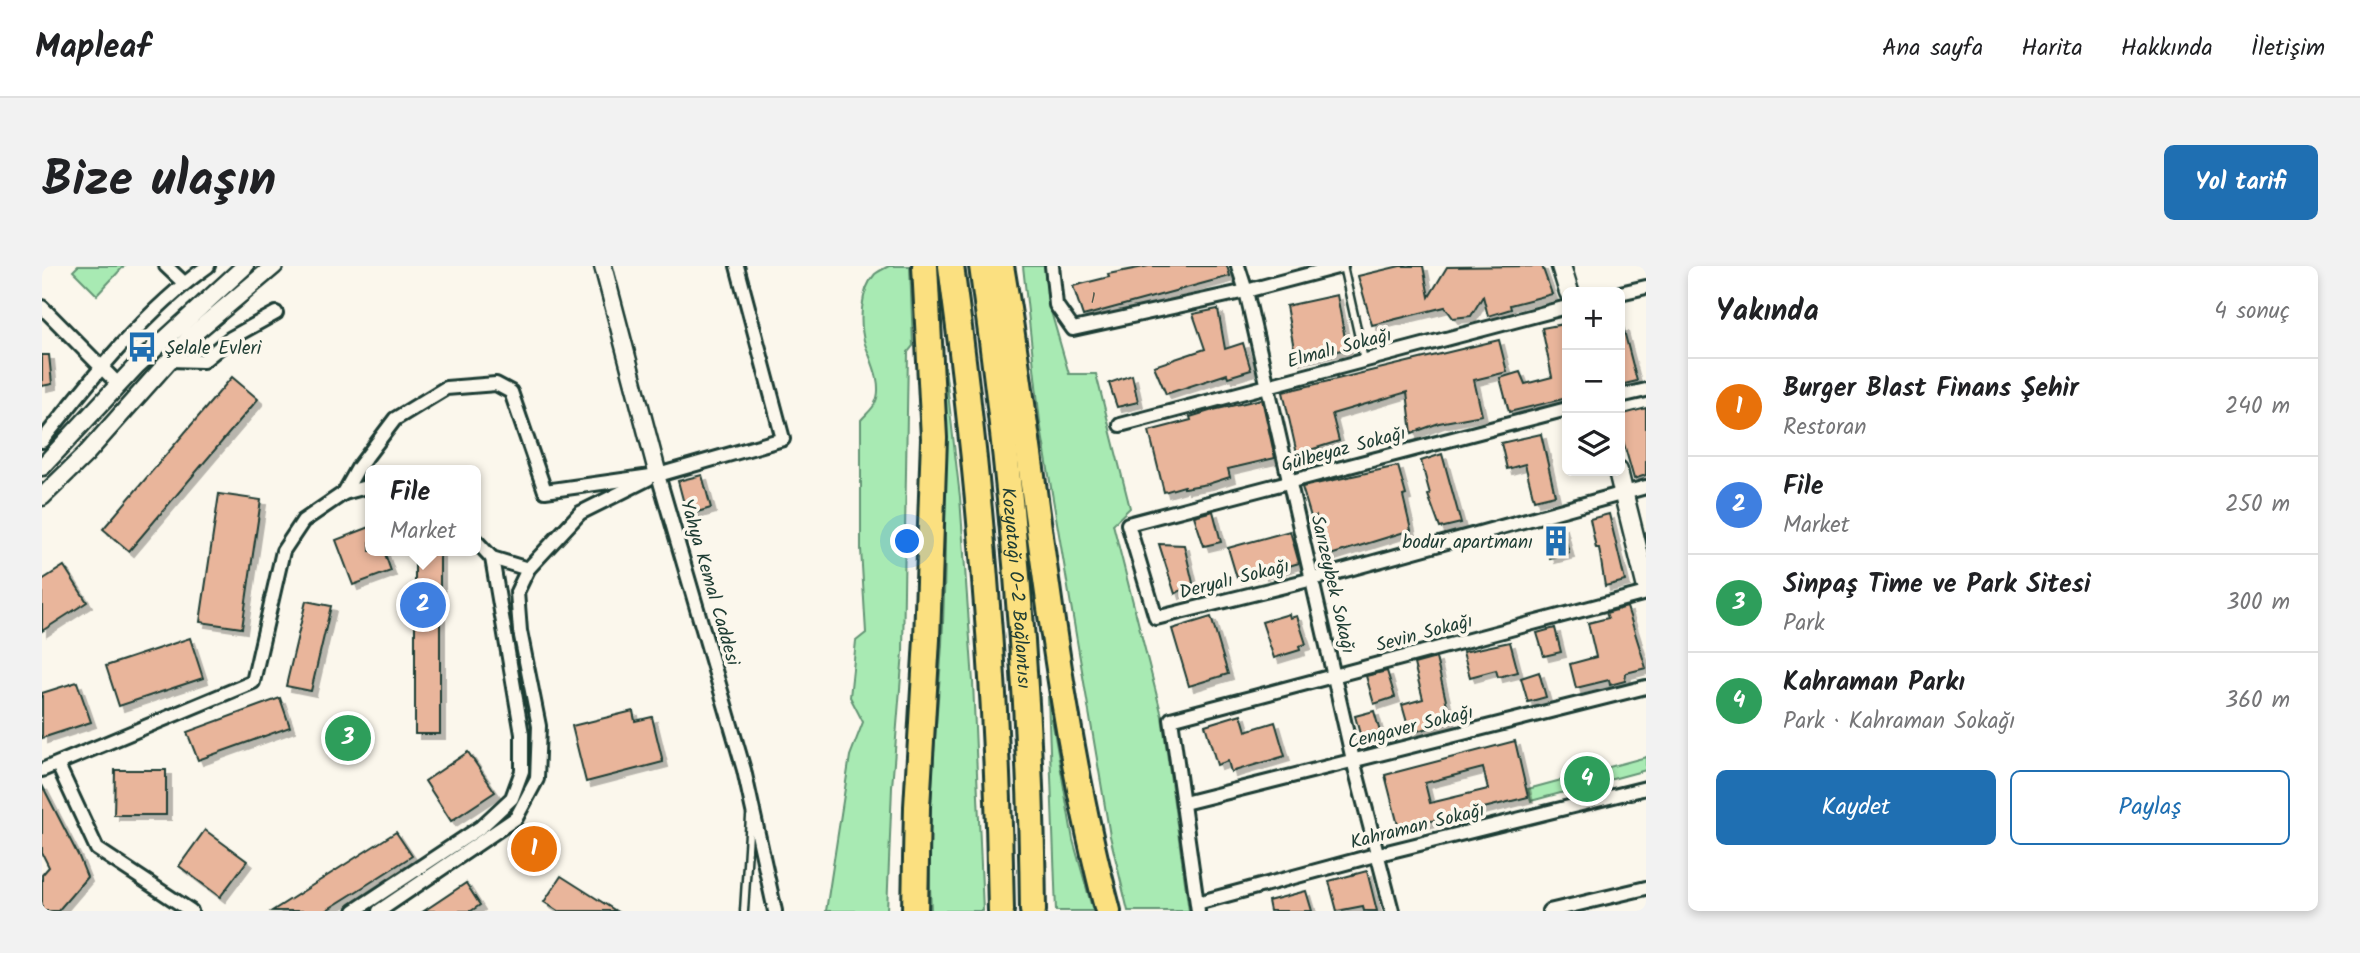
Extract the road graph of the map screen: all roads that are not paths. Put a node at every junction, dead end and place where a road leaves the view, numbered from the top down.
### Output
1 (166, 266) edge
2 (208, 266) edge
3 (245, 266) edge
4 (274, 266) edge
5 (603, 266) edge
6 (737, 266) edge
7 (925, 266) edge
8 (951, 266) edge
9 (982, 266) edge
10 (1001, 266) edge
11 (1052, 266) edge
12 (1238, 266) edge
13 (1342, 266) edge
14 (1561, 266) edge
15 (184, 283) junction
16 (1567, 287) edge
17 (1646, 287) edge
18 (1246, 291) junction
19 (1625, 292) edge
20 (42, 307) edge
21 (1562, 308) edge
22 (276, 313) dead end
23 (170, 360) junction
24 (1364, 360) junction
25 (101, 367) junction
26 (119, 385) junction
27 (1268, 386) junction
28 (1646, 390) edge
29 (1625, 395) edge
30 (1562, 411) edge
31 (1120, 425) dead end
32 (42, 440) edge
33 (42, 467) edge
34 (658, 475) junction
35 (1619, 476) edge
36 (1290, 482) junction
37 (365, 487) edge
38 (1646, 487) edge
39 (1624, 492) junction
40 (344, 493) junction
41 (42, 497) edge
42 (481, 547) edge
43 (492, 558) junction
44 (528, 569) junction
45 (1313, 579) junction
46 (1646, 584) edge
47 (1646, 593) edge
48 (1156, 618) joint
49 (1335, 675) junction
50 (1646, 687) edge
51 (1353, 760) junction
52 (58, 765) junction
53 (42, 770) edge
54 (1646, 788) edge
55 (751, 801) junction
56 (1184, 803) junction
57 (1379, 854) junction
58 (1646, 888) edge
59 (1198, 907) edge
60 (191, 911) edge
61 (354, 911) edge
62 (379, 911) edge
63 (744, 911) edge
64 (775, 911) edge
65 (915, 911) edge
66 (1001, 911) edge
67 (1033, 911) edge
68 (1108, 911) edge
69 (1392, 911) edge
70 (1549, 911) edge

1 - 15 street
2 - 15 street
3 - 26 street
4 - 23 street
5 - 34 street, Yahya Kemal Caddesi
6 - 34 street
7 - 65 highway
8 - 66 highway, Kozyatağı O-2 Bağlantısı
9 - 67 highway, Kozyatağı O-2 Bağlantısı
10 - 68 highway
11 - 18 street
12 - 18 street, Sarızeybek Sokağı
13 - 18 street
13 - 24 lane
14 - 16 main road
15 - 25 street
17 - 19 street
18 - 27 street, Sarızeybek Sokağı
20 - 25 street
21 - 24 street, Elmalı Sokağı
22 - 23 street
23 - 41 street
24 - 27 street, Elmalı Sokağı
25 - 26 street
25 - 32 street
26 - 33 street
27 - 31 street, Elmalı Sokağı
27 - 36 street, Sarızeybek Sokağı
28 - 29 street
30 - 36 street, Gülbeyaz Sokağı
34 - 40 street
34 - 44 street
34 - 55 street, Yahya Kemal Caddesi
35 - 39 main road
36 - 45 street, Sarızeybek Sokağı
36 - 48 street, Gülbeyaz Sokağı
37 - 40 street
38 - 39 street, Deryalı Sokağı
39 - 45 street, Deryalı Sokağı
39 - 46 main road
40 - 52 street
42 - 43 street
43 - 44 street
43 - 61 street
44 - 62 street
45 - 48 street, Deryalı Sokağı
45 - 49 street, Sarızeybek Sokağı
47 - 49 street, Sevin Sokağı
49 - 51 street, Sarızeybek Sokağı
49 - 56 street, Sevin Sokağı
50 - 51 street, Cengaver Sokağı
51 - 56 street, Cengaver Sokağı
51 - 57 street, Sarızeybek Sokağı
52 - 53 street
52 - 60 street
54 - 57 street, Kahraman Sokağı
55 - 63 lane
55 - 64 street, Yahya Kemal Caddesi
56 - 59 street
57 - 59 street, Kahraman Sokağı
57 - 69 street, Sarızeybek Sokağı
58 - 70 street

